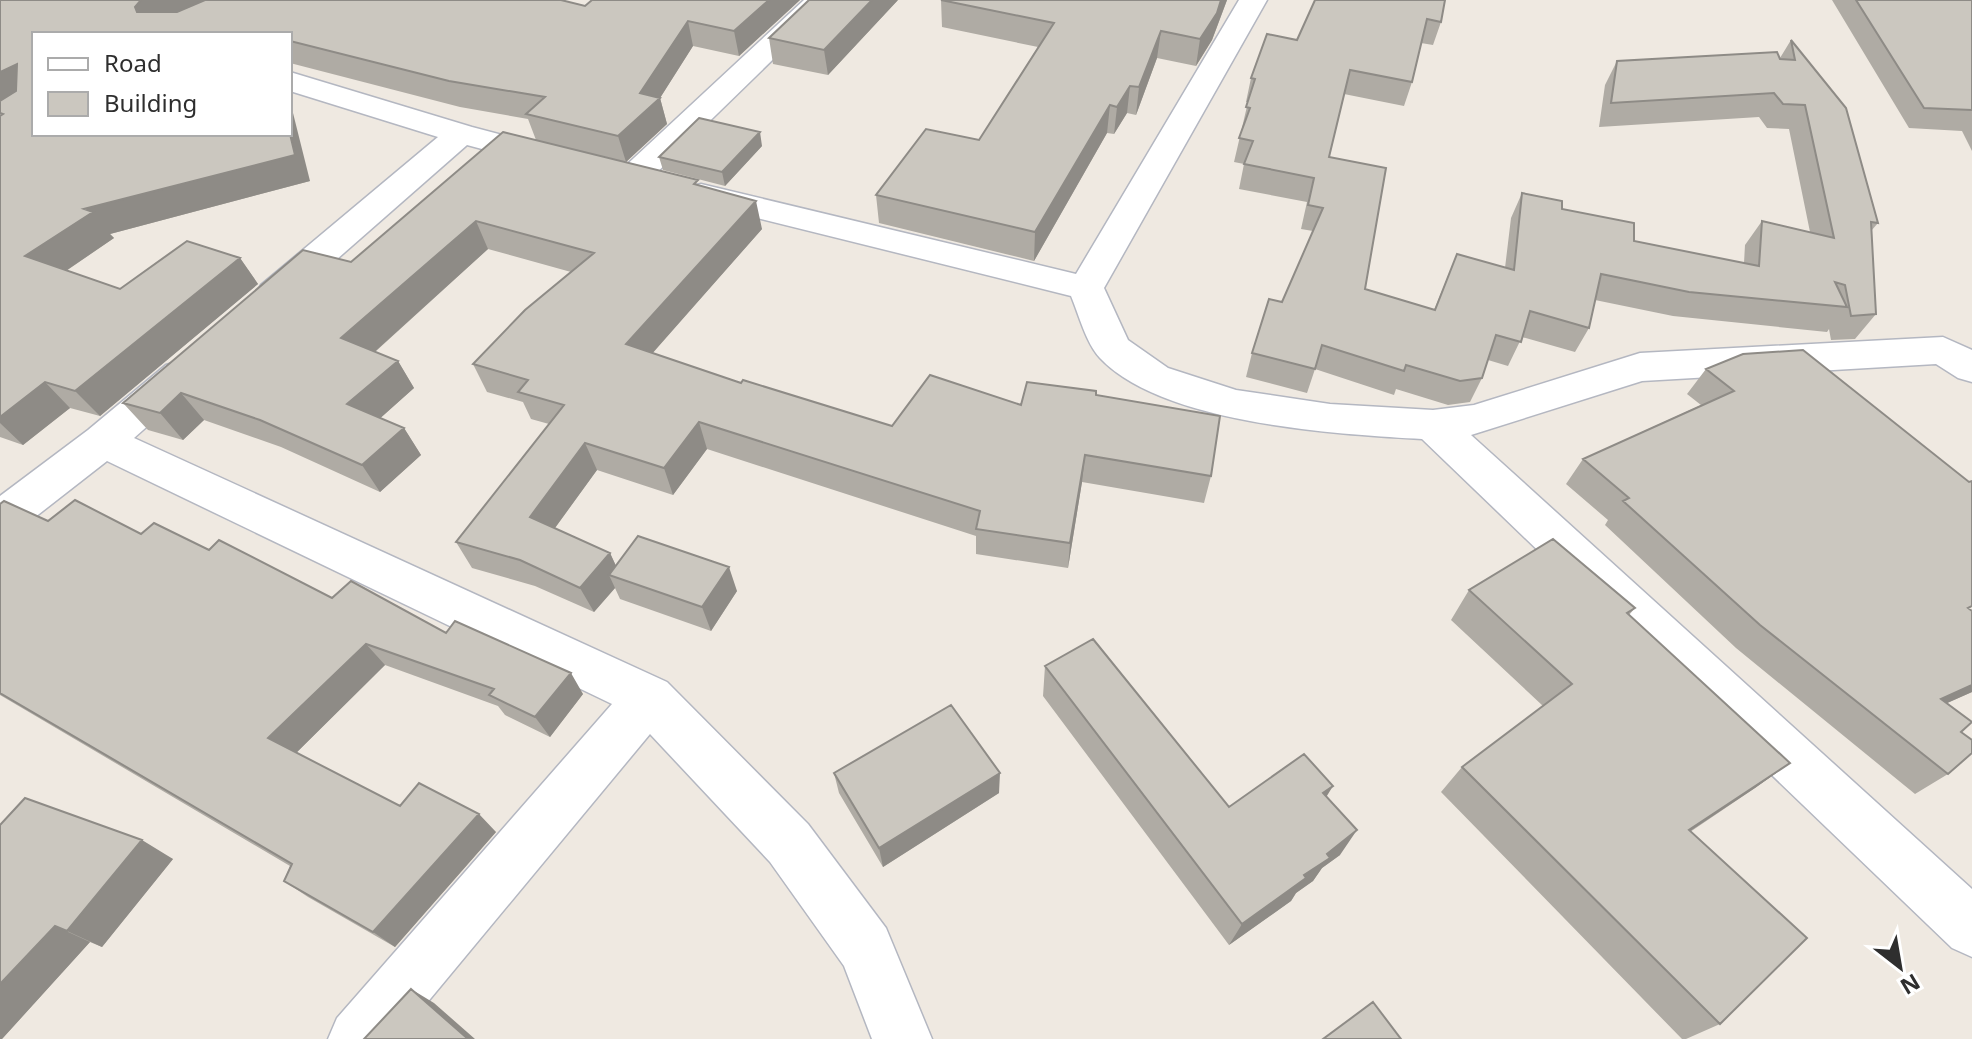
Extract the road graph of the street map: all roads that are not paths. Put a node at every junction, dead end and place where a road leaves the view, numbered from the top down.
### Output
1 (820, 0) edge
2 (1253, 0) edge
3 (292, 82) edge
4 (461, 134) junction
5 (603, 170) junction
6 (1086, 288) junction
7 (246, 318) edge
8 (210, 349) edge
9 (1962, 355) edge
10 (1433, 425) junction
11 (103, 441) junction
12 (0, 520) edge
13 (649, 698) junction
14 (1972, 928) edge
15 (358, 1039) edge
16 (902, 1039) edge

1 - 5 street
2 - 6 street
3 - 4 street
4 - 5 street
4 - 7 street
5 - 6 street
6 - 10 street
8 - 11 street
9 - 10 street
10 - 14 street
11 - 12 street
11 - 13 street
13 - 15 street
13 - 16 street

